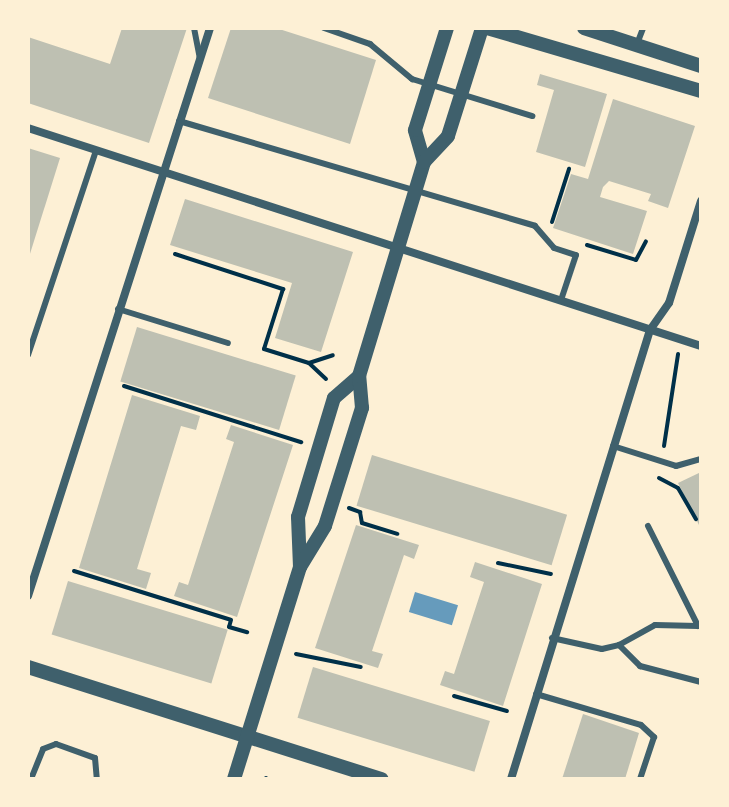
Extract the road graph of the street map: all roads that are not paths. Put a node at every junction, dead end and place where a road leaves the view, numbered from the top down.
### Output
1 (194, 28) edge
2 (210, 28) edge
3 (324, 28) edge
4 (447, 28) edge
5 (484, 28) edge
6 (584, 28) edge
7 (643, 28) edge
8 (637, 44) junction
9 (200, 58) junction
10 (701, 66) edge
11 (629, 68) junction
12 (429, 84) junction
13 (701, 91) edge
14 (461, 94) junction
15 (532, 116) dead end
16 (179, 121) junction
17 (28, 128) edge
18 (96, 150) junction
19 (424, 162) junction
20 (162, 172) junction
21 (416, 188) junction
22 (701, 201) edge
23 (398, 246) junction
24 (561, 300) junction
25 (118, 309) junction
26 (650, 330) junction
27 (228, 343) dead end
28 (701, 346) edge
29 (28, 355) edge
30 (359, 376) junction
31 (613, 446) junction
32 (701, 459) edge
33 (648, 526) dead end
34 (300, 567) junction
35 (28, 596) edge
36 (699, 627) edge
37 (552, 638) junction
38 (619, 645) junction
39 (28, 667) edge
40 (701, 682) edge
41 (536, 694) junction
42 (247, 736) junction
43 (31, 779) edge
44 (97, 779) edge
45 (234, 779) edge
46 (382, 779) edge
47 (511, 779) edge
48 (640, 779) edge

1 - 9 lane
2 - 9 street
3 - 12 lane
4 - 12 street
5 - 11 street
5 - 14 street
6 - 8 street
7 - 8 lane
8 - 10 street
8 - 11 street
9 - 16 street
11 - 13 street
12 - 14 lane
12 - 19 street
14 - 15 lane
14 - 19 street
16 - 20 street
16 - 21 lane
17 - 18 street
18 - 20 street
18 - 29 lane
19 - 21 street
20 - 23 street
20 - 25 street
21 - 23 street
21 - 24 lane
22 - 26 street
23 - 24 street
23 - 30 street
24 - 26 street
25 - 27 lane
25 - 35 street
26 - 28 street
26 - 31 street
30 - 34 street
30 - 34 street
31 - 32 lane
31 - 37 street
33 - 36 lane
34 - 42 street
36 - 38 lane
37 - 38 lane
37 - 41 street
38 - 40 lane
39 - 42 street
41 - 47 street
41 - 48 lane
42 - 45 street
42 - 46 street
43 - 44 lane

